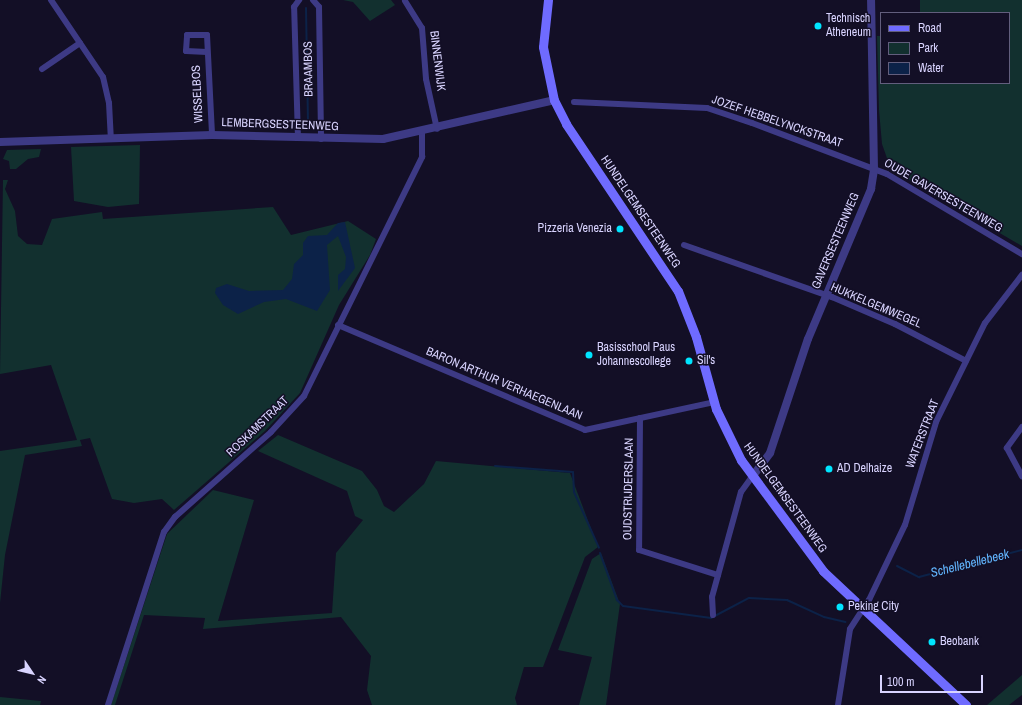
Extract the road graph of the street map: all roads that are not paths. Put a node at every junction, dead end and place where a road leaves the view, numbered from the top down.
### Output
1 (51, 0) edge
2 (299, 0) edge
3 (313, 0) edge
4 (548, 0) edge
5 (870, 0) edge
6 (405, 1) dead end
7 (80, 43) junction
8 (207, 52) dead end
9 (42, 69) dead end
10 (554, 100) junction
11 (574, 102) dead end
12 (437, 128) junction
13 (422, 132) junction
14 (212, 135) junction
15 (110, 138) junction
16 (298, 138) junction
17 (321, 139) junction
18 (0, 142) edge
19 (874, 169) junction
20 (684, 245) dead end
21 (1022, 254) edge
22 (1022, 275) edge
23 (826, 296) junction
24 (338, 325) junction
25 (966, 361) junction
26 (714, 402) junction
27 (640, 418) junction
28 (1022, 427) edge
29 (1022, 476) edge
30 (752, 477) junction
31 (718, 575) junction
32 (862, 610) junction
33 (713, 615) dead end
34 (108, 705) edge
35 (838, 705) edge
36 (966, 705) edge

1 - 7 street
2 - 16 street, BRAAMBOS
3 - 17 street, BRAAMBOS
4 - 10 main road, HUNDELGEMSESTEENWEG
5 - 19 street, GAVERSESTEENWEG
6 - 12 street, BINNENWIJK
7 - 9 street
7 - 15 street
8 - 14 street, WISSELBOS
10 - 12 street, LEMBERGSESTEENWEG
10 - 26 main road, HUNDELGEMSESTEENWEG
11 - 19 street, JOZEF HEBBELYNCKSTRAAT
12 - 13 street, LEMBERGSESTEENWEG
13 - 17 street, LEMBERGSESTEENWEG
13 - 24 street, ROSKAMSTRAAT
14 - 15 street, LEMBERGSESTEENWEG
14 - 16 street, LEMBERGSESTEENWEG
15 - 18 street, LEMBERGSESTEENWEG
16 - 17 street, LEMBERGSESTEENWEG
19 - 21 street, OUDE GAVERSESTEENWEG
19 - 23 street, GAVERSESTEENWEG
20 - 23 street, HUKKELGEMWEGEL
22 - 25 street, WATERSTRAAT
23 - 25 street, HUKKELGEMWEGEL
23 - 30 street, GAVERSESTEENWEG
24 - 27 street, BARON ARTHUR VERHAEGENLAAN
24 - 34 street, ROSKAMSTRAAT
25 - 32 street, WATERSTRAAT
26 - 27 street, BARON ARTHUR VERHAEGENLAAN
26 - 30 main road, HUNDELGEMSESTEENWEG
27 - 31 street, OUDSTRIJDERSLAAN
28 - 29 street
30 - 31 street
30 - 32 main road, HUNDELGEMSESTEENWEG
31 - 33 street
32 - 35 street, WATERSTRAAT
32 - 36 main road, HUNDELGEMSESTEENWEG

